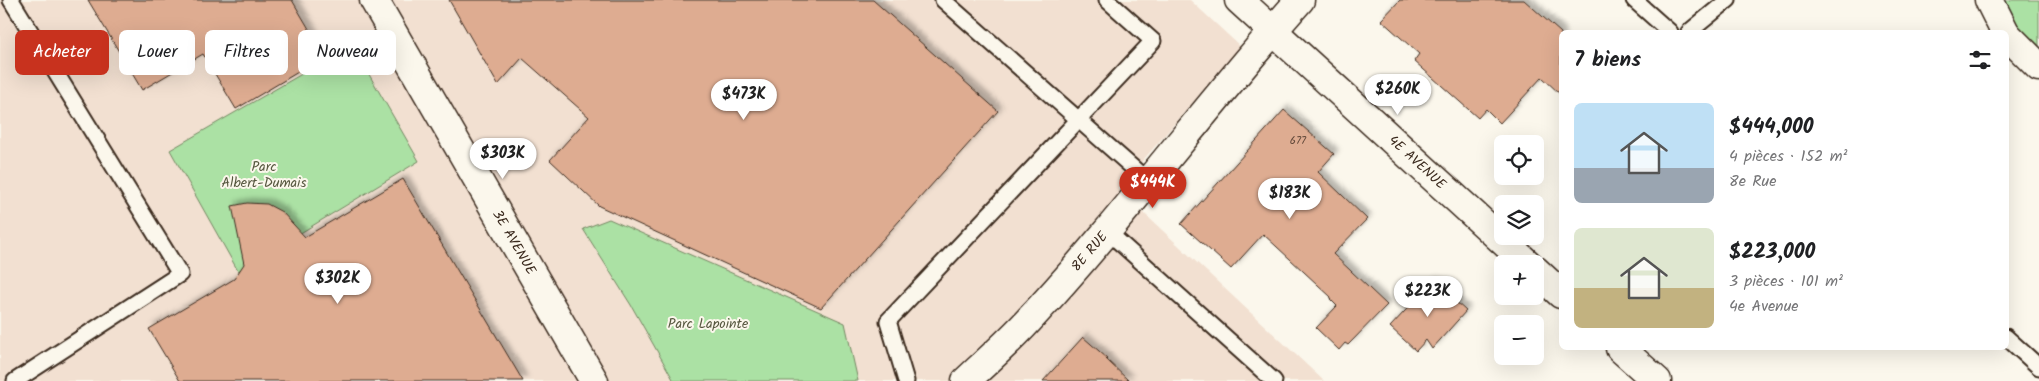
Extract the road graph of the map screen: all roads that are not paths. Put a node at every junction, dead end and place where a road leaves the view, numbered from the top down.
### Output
1 (11, 0) edge
2 (374, 0) edge
3 (943, 0) edge
4 (1108, 0) edge
5 (1239, 0) edge
6 (1300, 0) edge
7 (1634, 0) edge
8 (1728, 0) edge
9 (1989, 0) edge
10 (1668, 30) edge
11 (1691, 30) edge
12 (2004, 30) edge
13 (1273, 31) junction
14 (2009, 36) edge
15 (2039, 67) edge
16 (1079, 121) junction
17 (1149, 182) junction
18 (1107, 231) junction
19 (1518, 255) edge
20 (1544, 278) edge
21 (1559, 292) edge
22 (2009, 340) edge
23 (1622, 350) edge
24 (2039, 367) edge
25 (15, 381) edge
26 (594, 381) edge
27 (906, 381) edge
28 (966, 381) edge
29 (1274, 381) edge
30 (1657, 381) edge

1 - 25 lane
2 - 26 street, 3E AVENUE
3 - 16 lane
4 - 16 lane
5 - 13 street, 4E AVENUE
6 - 13 street, 8E RUE
7 - 10 lane
8 - 11 lane
9 - 12 street
13 - 17 street, 8E RUE
13 - 19 street, 4E AVENUE
14 - 15 street
16 - 17 lane
16 - 27 lane
17 - 18 street, 8E RUE
18 - 28 street, 8E RUE
18 - 29 lane
20 - 21 street
22 - 24 lane
23 - 30 street

